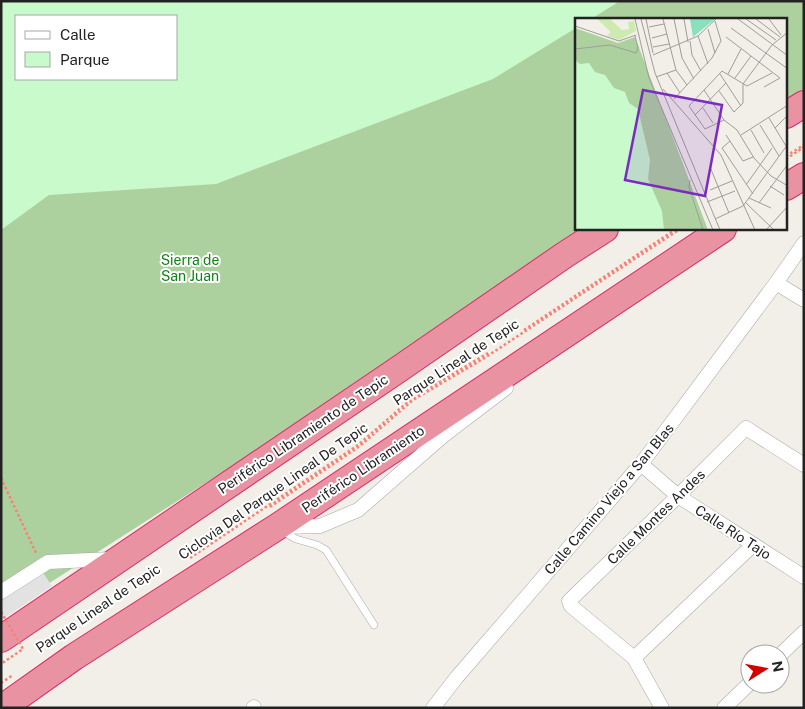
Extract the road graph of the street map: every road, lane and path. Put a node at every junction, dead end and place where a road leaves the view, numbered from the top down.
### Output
1 (804, 104) edge
2 (788, 113) edge
3 (804, 146) edge
4 (788, 157) edge
5 (804, 176) edge
6 (788, 186) edge
7 (603, 230) edge
8 (674, 230) edge
9 (678, 230) edge
10 (721, 230) edge
11 (804, 243) edge
12 (776, 283) junction
13 (804, 300) edge
14 (641, 464) junction
15 (804, 466) edge
16 (1, 478) edge
17 (678, 496) junction
18 (276, 527) junction
19 (753, 545) junction
20 (120, 559) junction
21 (185, 563) joint
22 (42, 566) junction
23 (804, 577) edge
24 (1, 592) edge
25 (1, 612) edge
26 (374, 625) dead end
27 (804, 632) edge
28 (1, 639) edge
29 (790, 645) edge
30 (634, 658) junction
31 (1, 664) edge
32 (17, 674) dead end
33 (1, 684) edge
34 (740, 693) edge
35 (2, 708) edge
36 (432, 708) edge
37 (662, 708) edge
38 (724, 708) edge

1 - 2 highway
3 - 4 path
5 - 6 highway
7 - 20 highway, Periférico Libramiento de Tepic
8 - 21 path, Parque Lineal de Tepic
9 - 21 path, Ciclovia Del Parque Lineal De Tepic
10 - 18 highway, Periférico Libramiento
11 - 12 street, Calle Camino Viejo a San Blas
12 - 13 street
12 - 14 street, Calle Camino Viejo a San Blas
14 - 17 street, Calle Río Tajo
14 - 36 street, Calle Camino Viejo a San Blas
15 - 17 street, Calle Montes Andes
16 - 22 path
17 - 19 street, Calle Río Tajo
17 - 30 street, Calle Montes Andes
18 - 26 lane
18 - 35 highway, Periférico Libramiento
19 - 23 street, Calle Río Tajo
19 - 30 street
20 - 22 street
20 - 28 highway, Periférico Libramiento de Tepic
22 - 24 street
25 - 31 path, Parque Lineal de Tepic, bridge
27 - 29 street
30 - 37 street
32 - 33 path
34 - 38 street

